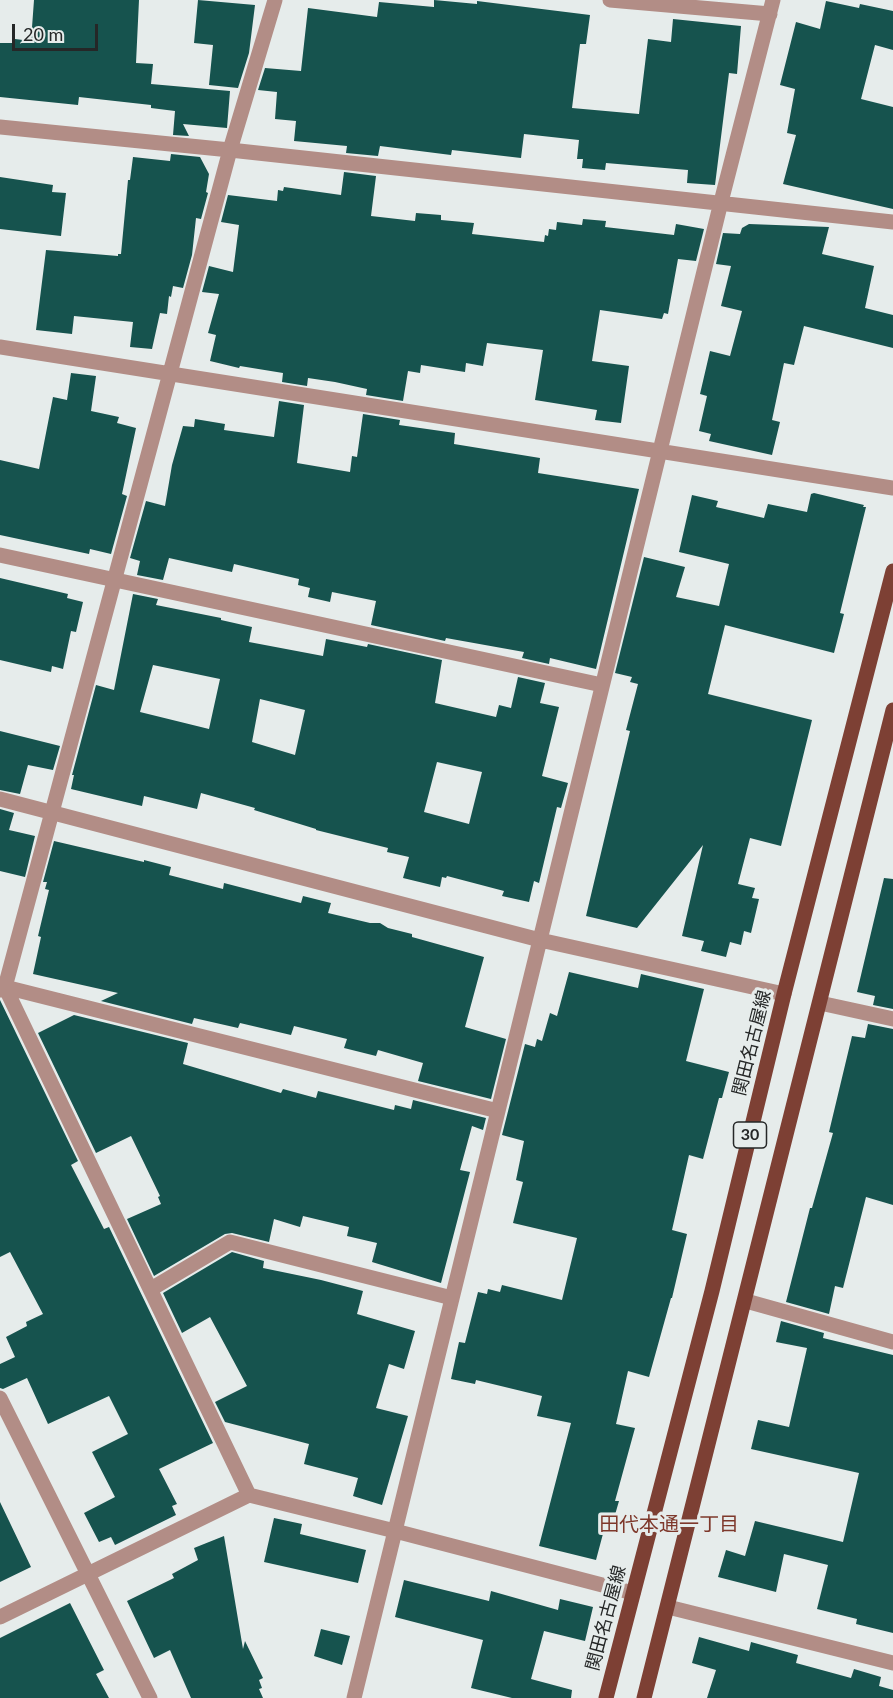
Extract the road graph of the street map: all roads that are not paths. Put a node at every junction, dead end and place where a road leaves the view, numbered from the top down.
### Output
1 (275, 0) edge
2 (610, 0) edge
3 (771, 7) edge
4 (0, 127) edge
5 (230, 150) junction
6 (721, 202) junction
7 (893, 222) edge
8 (0, 347) edge
9 (170, 374) junction
10 (660, 452) junction
11 (893, 488) edge
12 (0, 555) edge
13 (893, 571) edge
14 (115, 580) junction
15 (602, 685) junction
16 (893, 710) edge
17 (0, 799) edge
18 (52, 812) junction
19 (540, 940) junction
20 (3, 988) edge
21 (784, 994) junction
22 (820, 1003) junction
23 (893, 1019) edge
24 (498, 1111) junction
25 (151, 1289) junction
26 (452, 1298) junction
27 (746, 1301) junction
28 (893, 1342) edge
29 (0, 1398) edge
30 (249, 1495) junction
31 (395, 1531) junction
32 (87, 1574) junction
33 (633, 1593) junction
34 (668, 1607) junction
35 (0, 1617) edge
36 (893, 1664) edge
37 (150, 1698) edge
38 (354, 1698) edge
39 (606, 1698) edge
40 (644, 1698) edge

1 - 5 street
2 - 3 street
3 - 6 street
4 - 5 street
5 - 6 street
5 - 9 street
6 - 7 street
6 - 10 street
8 - 9 street
9 - 10 street
9 - 14 street
10 - 11 street
10 - 15 street
12 - 14 street
13 - 21 main road, 関田名古屋線 / 30
14 - 15 street
14 - 18 street
15 - 19 street
16 - 22 main road, 30
17 - 18 street
18 - 19 street
18 - 20 street
19 - 21 street
19 - 24 street
20 - 24 street
20 - 25 street
21 - 33 main road, 関田名古屋線 / 30
22 - 23 street
22 - 27 main road, 30
24 - 26 street
25 - 26 street
25 - 30 street
26 - 31 street
27 - 28 street
27 - 34 main road, 30
29 - 32 street
30 - 31 street
30 - 32 street
31 - 33 street
31 - 38 street
32 - 35 street
32 - 37 street
33 - 39 main road, 関田名古屋線 / 30
34 - 36 street
34 - 40 main road, 30

